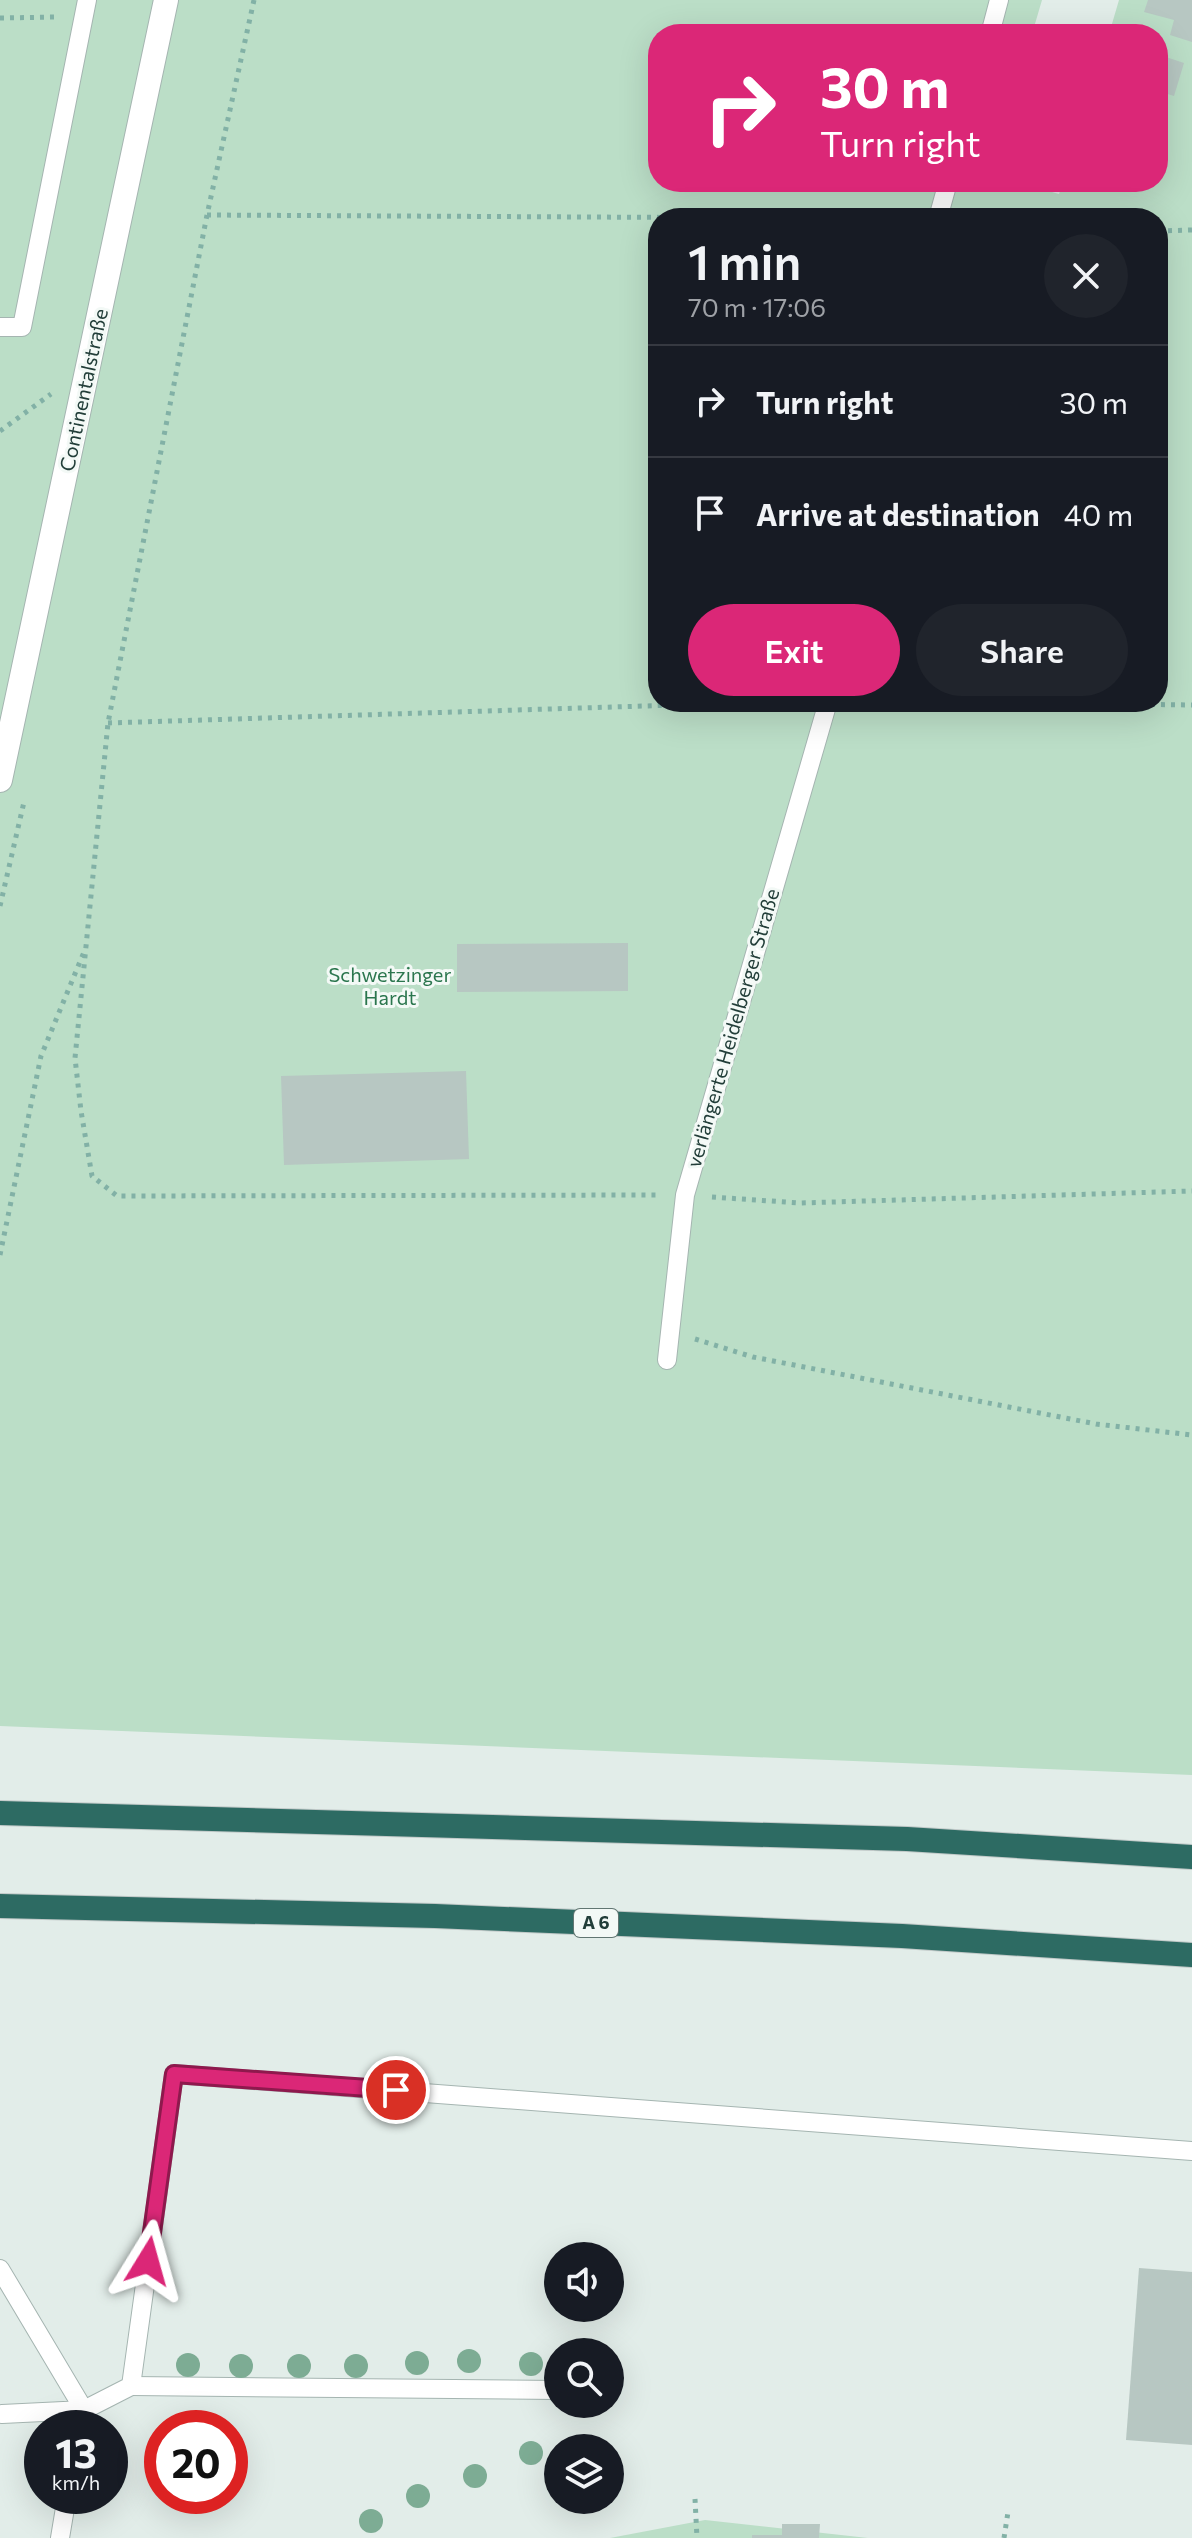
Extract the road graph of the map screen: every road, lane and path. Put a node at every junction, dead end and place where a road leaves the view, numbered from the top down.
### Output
1 (166, 0) edge
2 (254, 0) edge
3 (999, 0) edge
4 (85, 8) edge
5 (0, 18) edge
6 (993, 24) edge
7 (207, 215) junction
8 (648, 217) edge
9 (1192, 230) edge
10 (1168, 231) edge
11 (0, 327) edge
12 (88, 371) junction
13 (0, 431) edge
14 (1168, 705) edge
15 (1192, 705) edge
16 (648, 706) edge
17 (825, 712) edge
18 (108, 723) junction
19 (0, 780) edge
20 (87, 944) junction
21 (1192, 1191) edge
22 (685, 1195) junction
23 (0, 1255) edge
24 (671, 1332) junction
25 (667, 1360) dead end
26 (1192, 1435) edge
27 (0, 1813) edge
28 (1192, 1857) edge
29 (0, 1906) edge
30 (1192, 1955) edge
31 (1192, 2151) edge
32 (0, 2269) edge
33 (131, 2386) junction
34 (544, 2390) edge
35 (77, 2410) edge
36 (95, 2410) edge
37 (2, 2414) dead end
38 (24, 2415) edge
39 (695, 2499) dead end
40 (1008, 2512) dead end
41 (64, 2514) edge
42 (60, 2538) edge
43 (697, 2538) edge
44 (1004, 2538) edge

1 - 12 street, Continentalstraße
2 - 7 path
3 - 6 lane
4 - 5 path
4 - 11 lane
7 - 8 path
7 - 18 path
9 - 10 path
12 - 13 path
12 - 19 street, Continentalstraße
14 - 15 path
16 - 18 path
17 - 22 lane, verlängerte Heidelberger Straße
18 - 20 path
20 - 22 path
20 - 23 path
21 - 22 path
22 - 24 lane, verlängerte Heidelberger Straße
24 - 25 lane, verlängerte Heidelberger Straße
24 - 26 path
27 - 28 highway
29 - 30 highway, A 6
31 - 33 lane
32 - 35 lane
33 - 34 lane
33 - 36 lane
37 - 38 lane
39 - 43 path
40 - 44 path
41 - 42 lane

